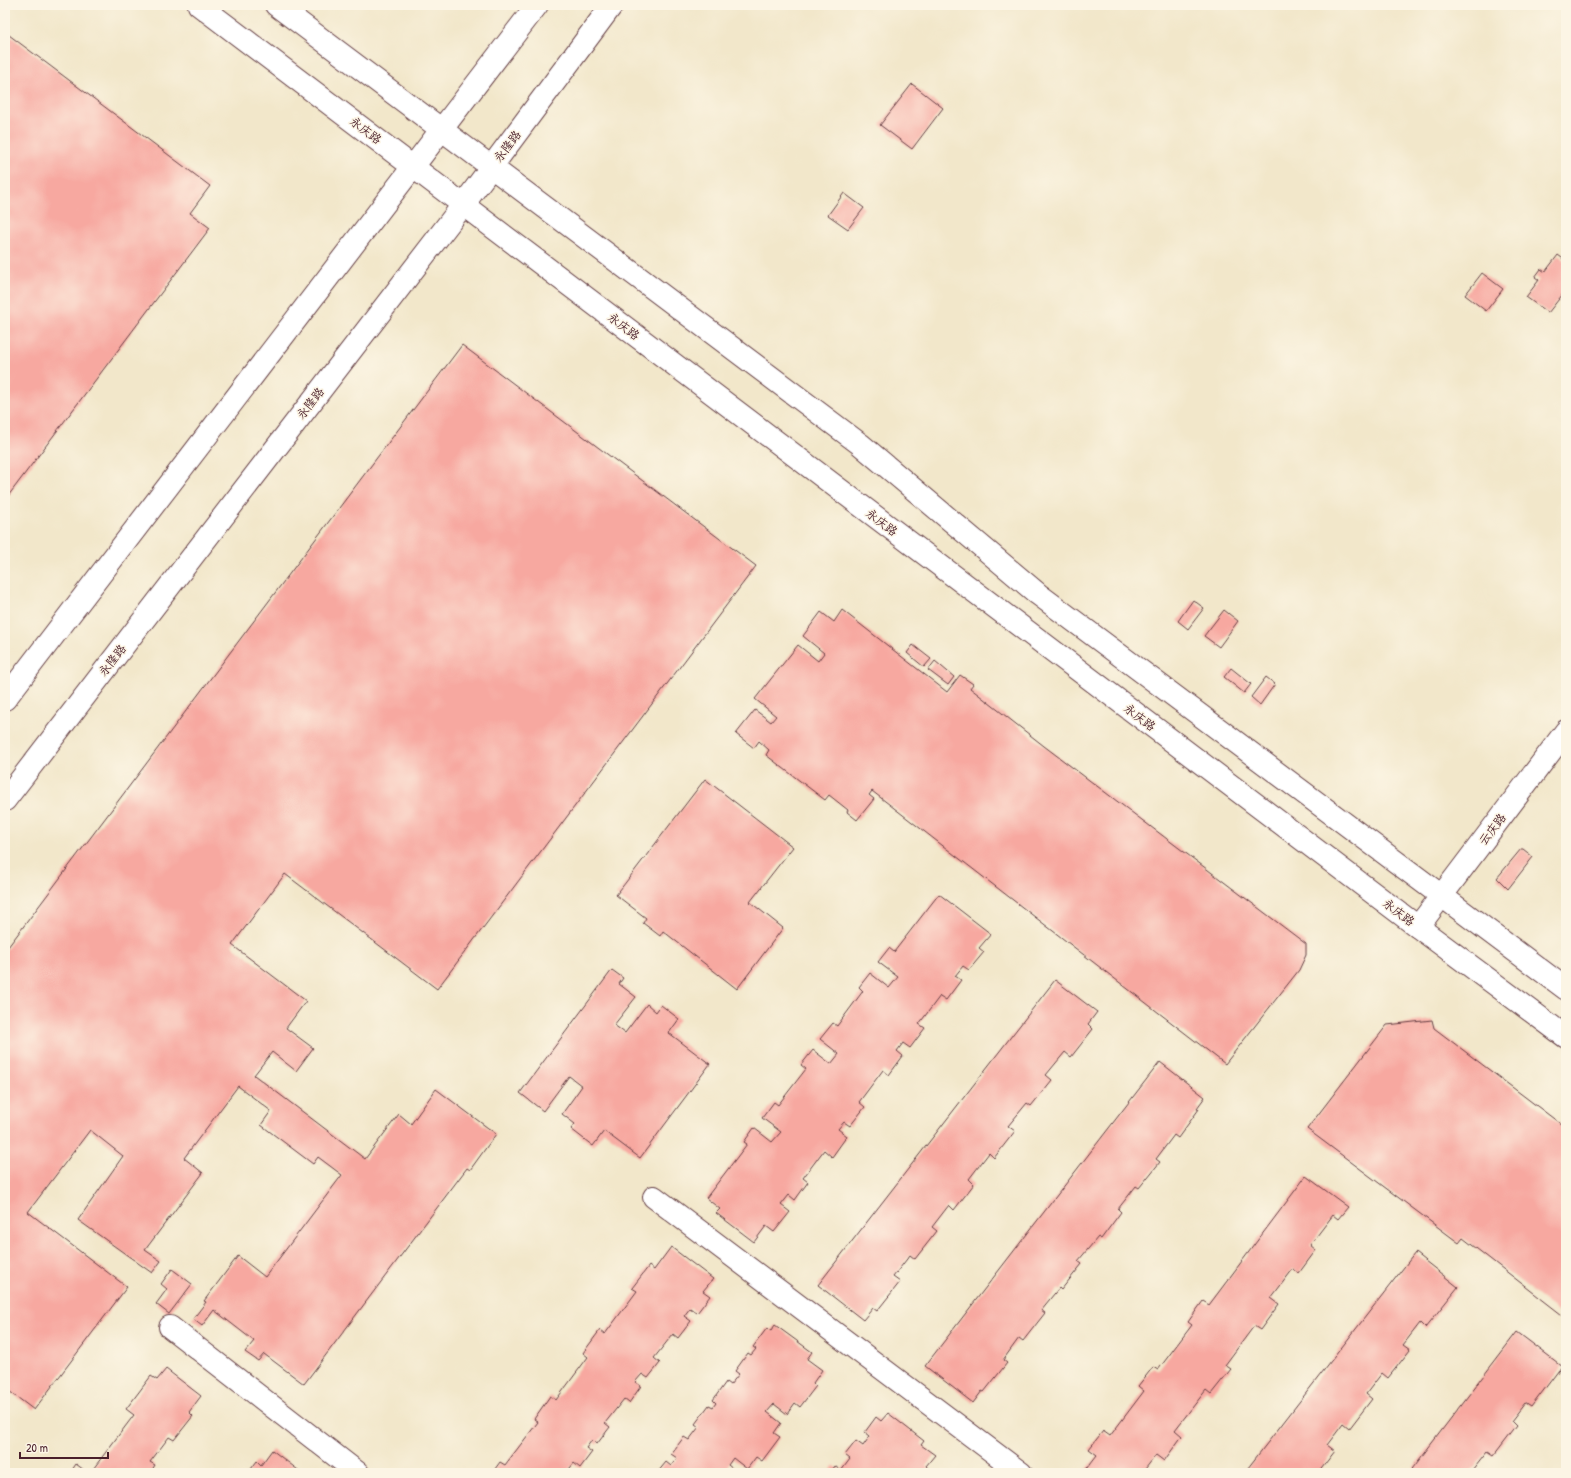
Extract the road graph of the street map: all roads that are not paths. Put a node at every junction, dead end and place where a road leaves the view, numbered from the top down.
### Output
1 (199, 5) edge
2 (276, 5) edge
3 (537, 5) edge
4 (612, 5) edge
5 (442, 131) junction
6 (414, 167) junction
7 (491, 168) junction
8 (463, 205) junction
9 (5, 699) edge
10 (1566, 731) edge
11 (5, 800) edge
12 (1442, 896) junction
13 (1418, 927) junction
14 (1566, 989) edge
15 (1566, 1037) edge
16 (654, 1197) dead end
17 (170, 1327) dead end
18 (358, 1473) edge
19 (1021, 1473) edge

1 - 6 street, 永庆路
2 - 5 street
3 - 5 street
4 - 7 street, 永隆路
5 - 6 street
5 - 7 street
6 - 8 street, 永庆路
6 - 9 street
7 - 8 street, 永隆路
7 - 12 street
8 - 11 street, 永隆路
8 - 13 street, 永庆路
10 - 12 street, 云庆路
12 - 13 street, 云庆路
12 - 14 street
13 - 15 street, 永庆路
16 - 19 street
17 - 18 street

